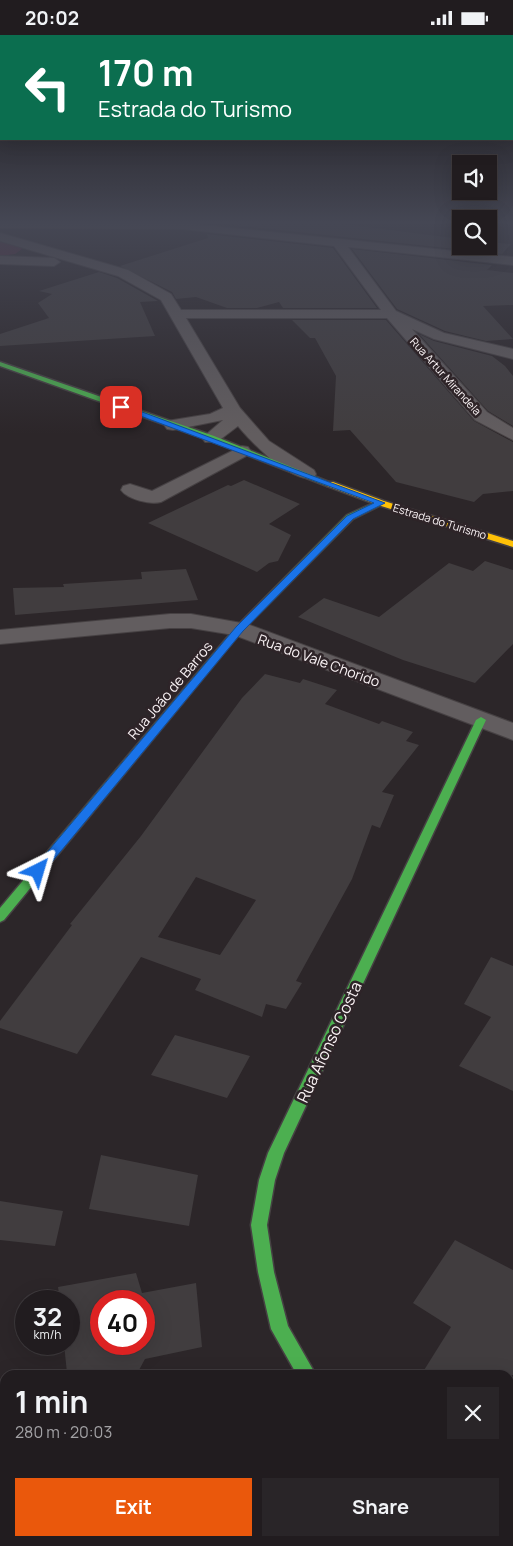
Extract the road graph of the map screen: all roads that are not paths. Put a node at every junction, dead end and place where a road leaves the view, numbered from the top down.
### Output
1 (159, 293) edge
2 (375, 293) edge
3 (177, 314) junction
4 (391, 314) junction
5 (513, 354) edge
6 (0, 364) edge
7 (233, 410) junction
8 (173, 425) junction
9 (513, 435) edge
10 (211, 438) junction
11 (242, 451) junction
12 (307, 474) junction
13 (130, 490) dead end
14 (381, 503) junction
15 (513, 544) edge
16 (239, 629) junction
17 (0, 637) edge
18 (480, 720) junction
19 (513, 732) edge
20 (0, 917) edge
21 (304, 1370) edge

1 - 3 street
2 - 4 street, Rua Artur Mirandela
3 - 4 street
3 - 7 street
4 - 5 street
4 - 9 street, Rua Artur Mirandela
6 - 8 street, Estrada do Turismo
7 - 8 street
7 - 10 street
7 - 12 street
8 - 10 street, Estrada do Turismo
10 - 11 street, Estrada do Turismo
11 - 12 street, Estrada do Turismo
11 - 13 street
12 - 14 street, Estrada do Turismo
14 - 15 street, Estrada do Turismo
14 - 16 street, Rua João de Barros
16 - 17 street, Rua do Vale Chorido
16 - 18 street, Rua do Vale Chorido
16 - 20 street, Rua João de Barros
18 - 19 street, Rua do Vale Chorido
18 - 21 street, Rua Afonso Costa

